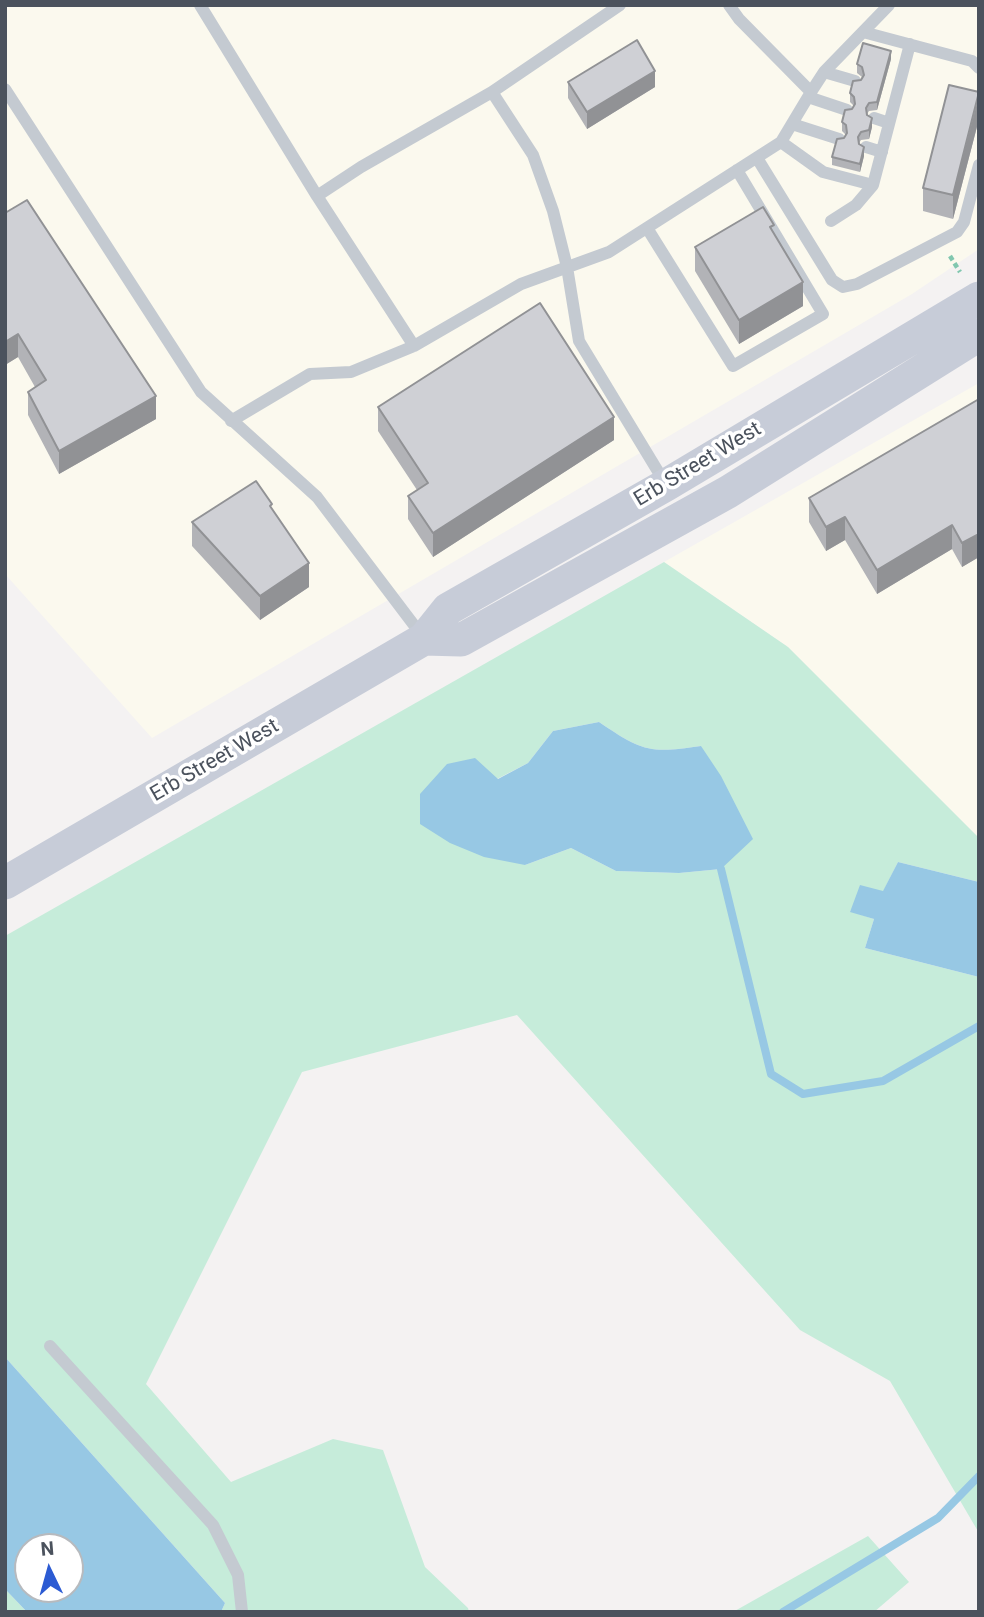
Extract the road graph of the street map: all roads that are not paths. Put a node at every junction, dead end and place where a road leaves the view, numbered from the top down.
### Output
1 (200, 5) edge
2 (620, 5) edge
3 (729, 5) edge
4 (742, 5) edge
5 (889, 5) edge
6 (739, 19) junction
7 (863, 32) junction
8 (910, 44) junction
9 (979, 68) edge
10 (824, 72) junction
11 (855, 81) edge
12 (5, 89) edge
13 (882, 89) edge
14 (492, 92) junction
15 (897, 94) junction
16 (809, 95) junction
17 (847, 110) edge
18 (874, 118) edge
19 (889, 123) junction
20 (792, 124) junction
21 (839, 139) edge
22 (781, 142) junction
23 (866, 147) edge
24 (882, 152) junction
25 (757, 158) junction
26 (979, 165) edge
27 (737, 170) junction
28 (873, 186) junction
29 (317, 196) junction
30 (831, 221) dead end
31 (647, 228) junction
32 (567, 267) junction
33 (979, 298) edge
34 (979, 335) edge
35 (414, 346) junction
36 (231, 421) junction
37 (742, 461) junction
38 (666, 485) junction
39 (425, 639) junction
40 (5, 883) edge
41 (50, 1346) dead end
42 (242, 1612) edge

1 - 29 lane
2 - 14 lane
3 - 6 lane
4 - 6 lane
5 - 7 lane
6 - 16 lane
7 - 8 lane
7 - 10 lane
8 - 9 lane
8 - 15 lane
10 - 11 lane
10 - 16 lane
12 - 36 lane
13 - 15 lane
14 - 29 lane
14 - 32 lane
15 - 19 lane
16 - 17 lane
16 - 20 lane
18 - 19 lane
19 - 24 lane
20 - 21 lane
20 - 22 lane
22 - 25 lane
22 - 28 lane
23 - 24 lane
24 - 28 lane
25 - 26 lane
25 - 27 lane
27 - 31 lane
27 - 31 lane
28 - 30 lane
29 - 35 lane
31 - 32 lane
32 - 35 lane
32 - 38 lane
33 - 37 main road, Erb Street West
34 - 37 main road, Erb Street West
35 - 36 lane
36 - 39 lane
37 - 38 main road, Erb Street West
37 - 39 main road, Erb Street West
38 - 39 main road, Erb Street West
39 - 40 main road, Erb Street West
41 - 42 lane

